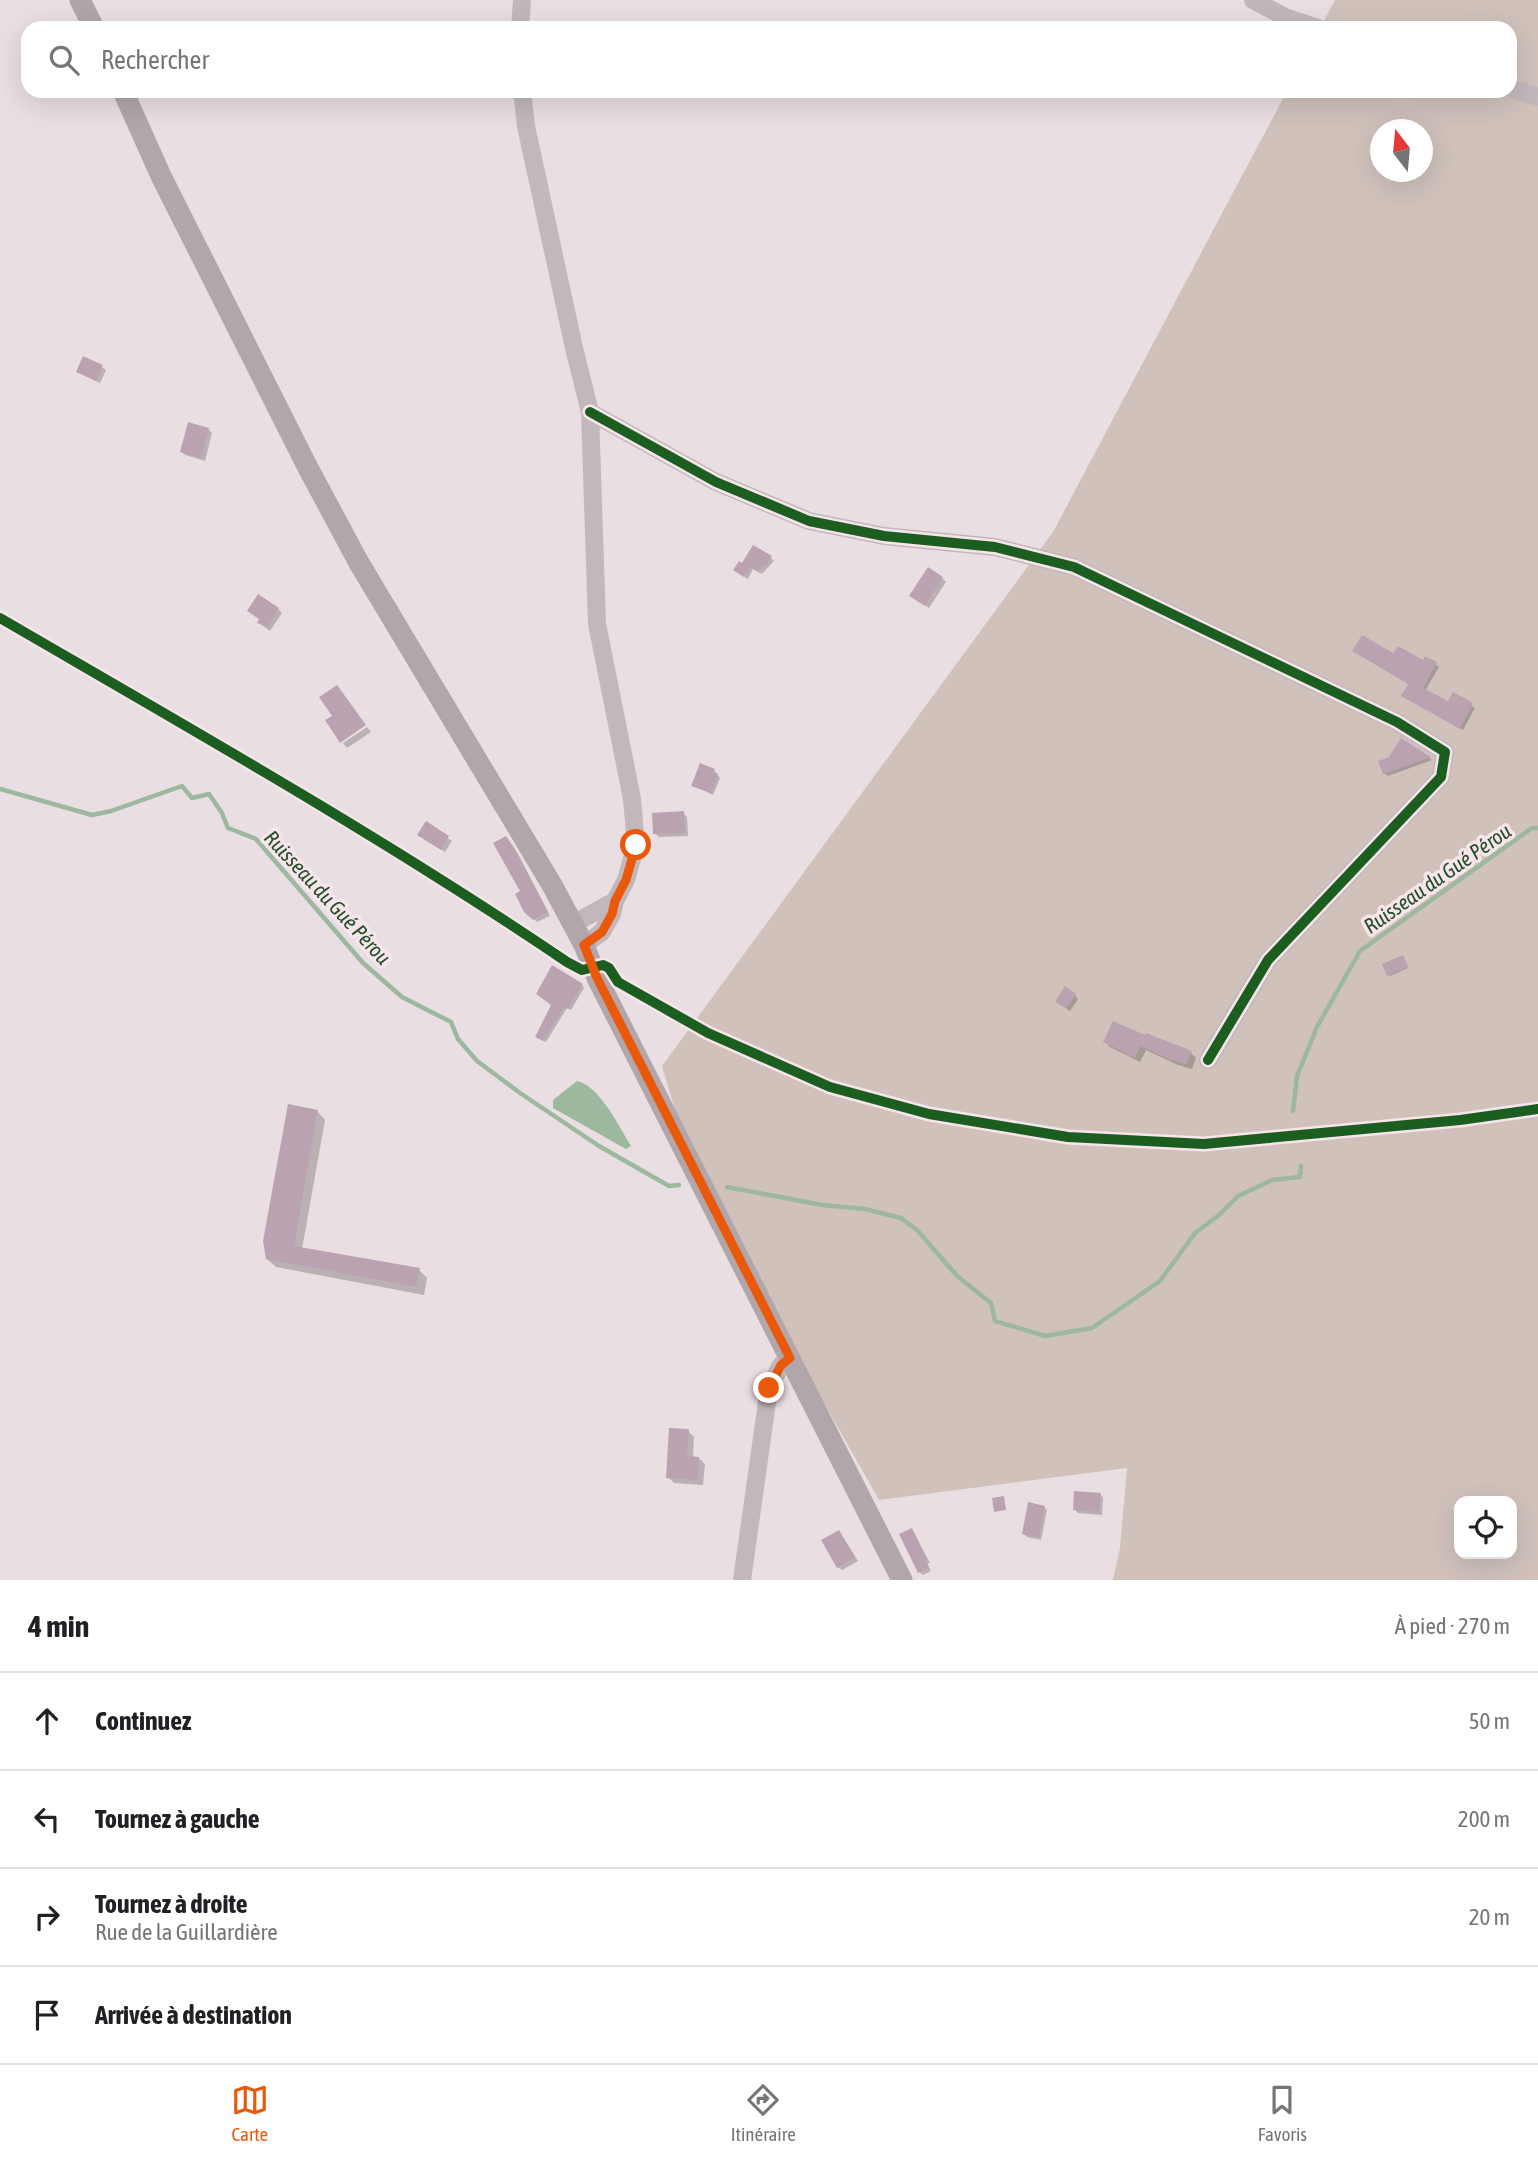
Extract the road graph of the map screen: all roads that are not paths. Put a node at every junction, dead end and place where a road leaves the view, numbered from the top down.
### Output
1 (80, 0) edge
2 (522, 0) edge
3 (1253, 0) edge
4 (90, 21) edge
5 (520, 21) edge
6 (1297, 21) edge
7 (1517, 90) edge
8 (1538, 97) edge
9 (125, 98) edge
10 (523, 98) edge
11 (590, 412) junction
12 (615, 901) junction
13 (573, 924) junction
14 (584, 945) junction
15 (1209, 1060) dead end
16 (790, 1358) junction
17 (742, 1580) edge
18 (902, 1580) edge

1 - 4 main road
2 - 5 street
3 - 6 street
7 - 8 street
9 - 13 main road
10 - 11 street
11 - 12 street
11 - 15 street
12 - 13 street
12 - 14 street
13 - 14 main road
14 - 16 main road
16 - 17 street
16 - 18 main road

